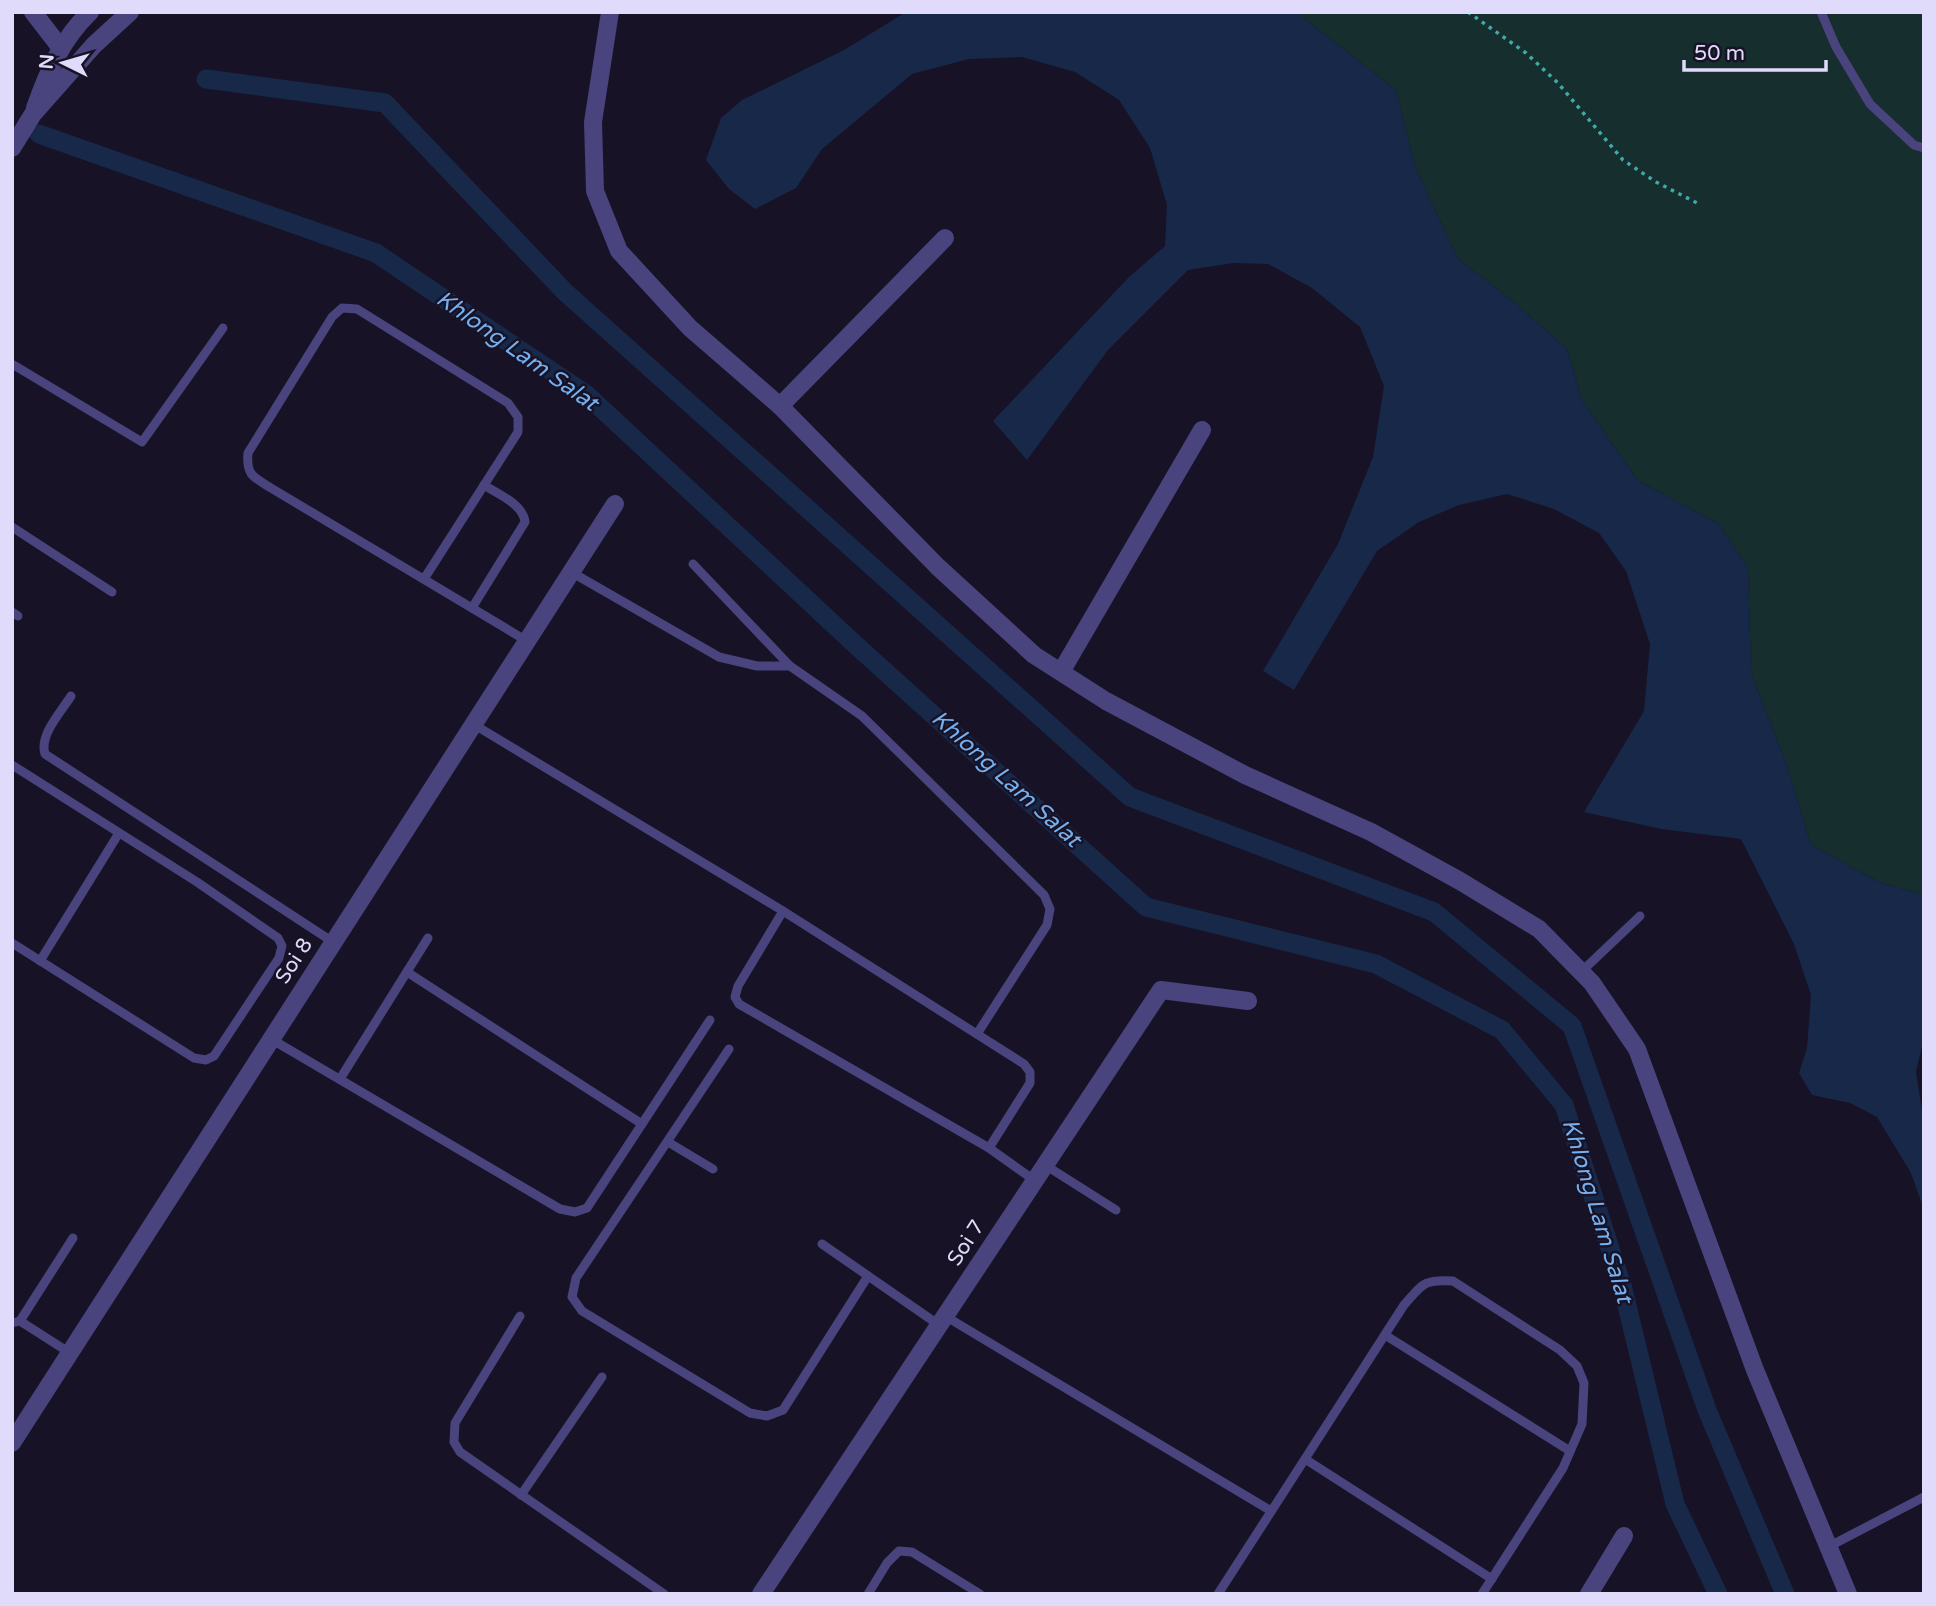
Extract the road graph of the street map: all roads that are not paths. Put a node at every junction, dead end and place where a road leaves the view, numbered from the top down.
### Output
1 (33, 12) edge
2 (90, 12) edge
3 (130, 12) edge
4 (610, 12) edge
5 (1821, 12) edge
6 (60, 47) junction
7 (33, 114) junction
8 (12, 148) edge
9 (1924, 148) edge
10 (945, 238) dead end
11 (223, 328) dead end
12 (12, 364) edge
13 (780, 406) junction
14 (1202, 430) dead end
15 (484, 485) junction
16 (615, 504) dead end
17 (12, 527) edge
18 (693, 564) dead end
19 (571, 572) junction
20 (424, 579) junction
21 (112, 592) dead end
22 (472, 607) junction
23 (527, 640) junction
24 (790, 666) junction
25 (1062, 672) junction
26 (71, 696) dead end
27 (473, 724) junction
28 (12, 765) edge
29 (119, 833) junction
30 (783, 911) junction
31 (1640, 916) dead end
32 (428, 938) dead end
33 (333, 942) junction
34 (12, 943) edge
35 (40, 961) junction
36 (407, 972) junction
37 (1581, 972) junction
38 (1248, 1001) dead end
39 (710, 1020) dead end
40 (978, 1034) junction
41 (271, 1039) junction
42 (729, 1049) dead end
43 (340, 1080) junction
44 (642, 1124) junction
45 (668, 1142) junction
46 (989, 1148) junction
47 (713, 1169) dead end
48 (1040, 1173) junction
49 (1116, 1210) dead end
50 (73, 1238) dead end
51 (821, 1244) dead end
52 (868, 1276) junction
53 (520, 1316) dead end
54 (942, 1320) junction
55 (16, 1322) edge
56 (1385, 1335) junction
57 (70, 1353) junction
58 (603, 1377) dead end
59 (12, 1443) edge
60 (1570, 1451) junction
61 (1305, 1459) junction
62 (521, 1494) junction
63 (1924, 1497) edge
64 (1271, 1511) junction
65 (1624, 1536) dead end
66 (1828, 1547) junction
67 (1492, 1579) junction
68 (664, 1594) edge
69 (761, 1594) edge
70 (868, 1594) edge
71 (980, 1594) edge
72 (1218, 1594) edge
73 (1482, 1594) edge
74 (1589, 1594) edge
75 (1848, 1594) edge

1 - 6 street
2 - 6 street
3 - 7 street
4 - 13 street
5 - 9 lane
6 - 7 street
7 - 8 street
10 - 13 street
11 - 12 lane
13 - 25 street
14 - 25 street
15 - 20 lane
15 - 20 lane
15 - 22 lane
16 - 19 street, Soi 8
17 - 21 lane
18 - 24 lane
19 - 23 street, Soi 8
19 - 24 lane
20 - 22 lane
22 - 23 lane
23 - 27 street, Soi 8
24 - 40 lane
25 - 37 street
26 - 33 lane
27 - 30 lane
27 - 33 street, Soi 8
28 - 29 lane
29 - 35 lane
29 - 35 lane
30 - 40 lane
30 - 46 lane
31 - 37 lane
32 - 36 lane
33 - 41 street, Soi 8
34 - 35 lane
36 - 43 lane
36 - 44 lane
37 - 66 street
38 - 48 street, Soi 7
39 - 44 lane
40 - 46 lane
41 - 43 lane
41 - 57 street, Soi 8
42 - 45 lane
43 - 44 lane
45 - 47 lane
45 - 52 lane
46 - 48 lane
48 - 49 lane
48 - 54 street, Soi 7
50 - 55 lane
51 - 52 lane
52 - 54 lane
53 - 62 lane
54 - 64 lane
54 - 69 street, Soi 7
55 - 57 lane
56 - 60 lane
56 - 60 lane
56 - 61 lane
57 - 59 street, Soi 8
58 - 62 lane
60 - 67 lane
61 - 64 lane
61 - 67 lane
62 - 68 lane
63 - 66 lane
64 - 72 lane
65 - 74 street
66 - 75 street
67 - 73 lane
70 - 71 lane

